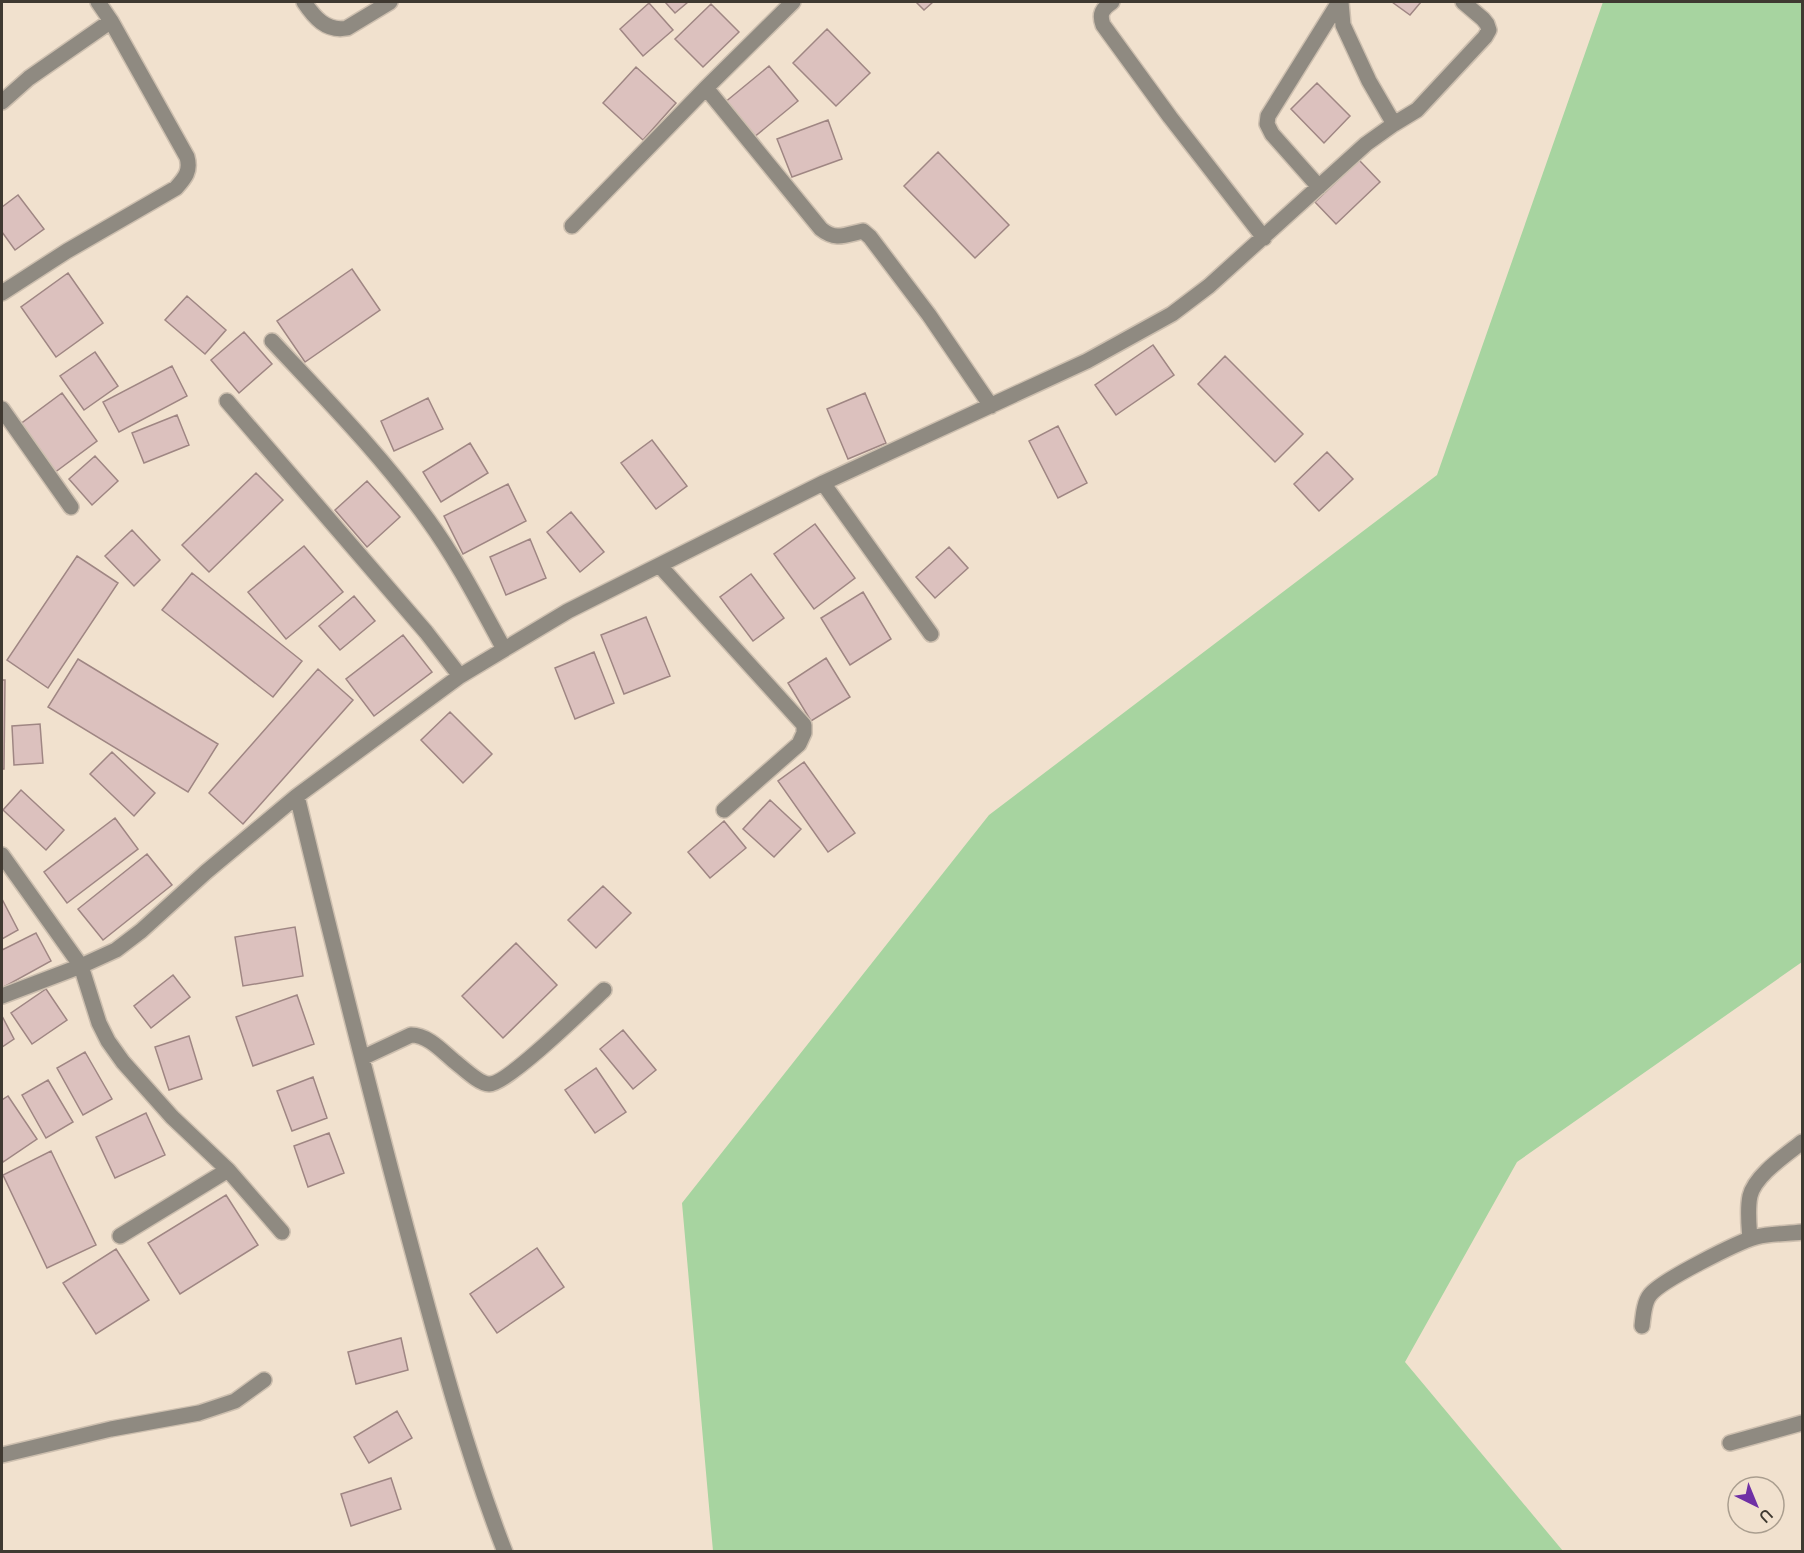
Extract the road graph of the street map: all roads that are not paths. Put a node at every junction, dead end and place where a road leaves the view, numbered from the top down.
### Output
1 (98, 2) edge
2 (304, 2) edge
3 (390, 2) edge
4 (793, 2) edge
5 (1112, 2) edge
6 (1340, 2) edge
7 (1463, 2) edge
8 (111, 21) junction
9 (706, 88) junction
10 (2, 102) edge
11 (1394, 124) junction
12 (1319, 187) junction
13 (572, 226) dead end
14 (1264, 238) junction
15 (2, 293) edge
16 (272, 341) dead end
17 (227, 400) dead end
18 (991, 406) junction
19 (2, 409) edge
20 (823, 483) junction
21 (72, 507) dead end
22 (660, 566) junction
23 (931, 634) dead end
24 (504, 649) junction
25 (460, 676) junction
26 (297, 796) junction
27 (724, 810) dead end
28 (2, 855) edge
29 (81, 966) junction
30 (604, 990) dead end
31 (2, 996) edge
32 (362, 1058) junction
33 (1803, 1142) edge
34 (228, 1170) junction
35 (282, 1232) dead end
36 (1803, 1232) edge
37 (120, 1236) dead end
38 (1750, 1239) junction
39 (1642, 1326) dead end
40 (264, 1380) dead end
41 (1802, 1426) edge
42 (1730, 1443) dead end
43 (2, 1455) edge
44 (505, 1551) edge

1 - 8 street
2 - 3 street
4 - 9 street
5 - 14 street
6 - 11 street
6 - 12 street
7 - 11 street
8 - 10 street
8 - 15 street
9 - 13 street
9 - 18 street
11 - 12 street
12 - 14 street
14 - 18 street
16 - 24 street
17 - 25 street
18 - 20 street
19 - 21 street
20 - 22 street
20 - 23 street
22 - 24 street
22 - 27 street
24 - 25 street
25 - 26 street
26 - 29 street
26 - 32 street
28 - 29 street
29 - 31 street
29 - 34 street
30 - 32 street
32 - 44 street
33 - 38 street
34 - 35 street
34 - 37 street
36 - 38 street
38 - 39 street
40 - 43 street
41 - 42 street

